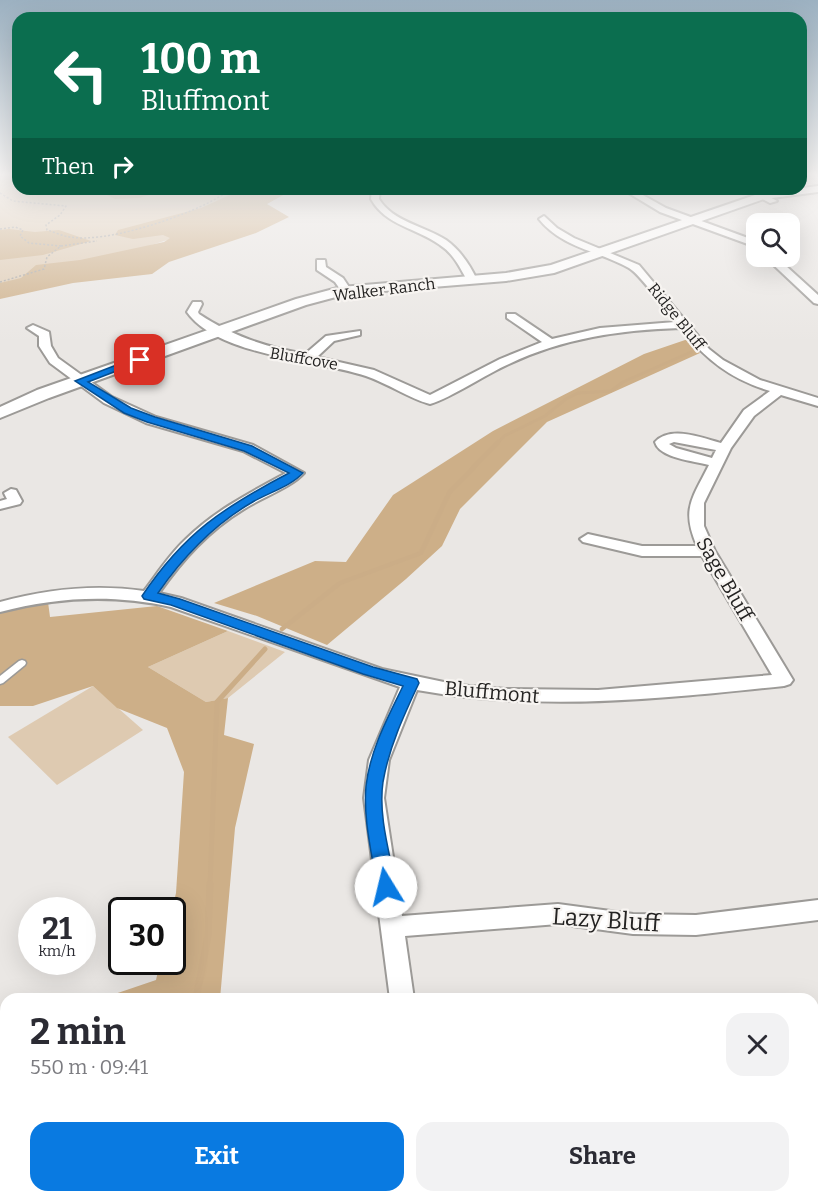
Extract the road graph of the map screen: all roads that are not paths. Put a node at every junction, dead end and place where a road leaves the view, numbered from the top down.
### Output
1 (418, 229) edge
2 (555, 229) edge
3 (670, 229) edge
4 (715, 229) edge
5 (746, 240) edge
6 (604, 253) junction
7 (321, 262) dead end
8 (781, 267) edge
9 (472, 280) junction
10 (346, 290) junction
11 (818, 302) edge
12 (197, 304) dead end
13 (511, 316) dead end
14 (684, 325) junction
15 (33, 328) dead end
16 (221, 331) junction
17 (356, 333) dead end
18 (550, 343) junction
19 (307, 359) junction
20 (80, 381) junction
21 (777, 392) junction
22 (818, 402) edge
23 (0, 413) edge
24 (724, 448) junction
25 (716, 463) junction
26 (11, 493) dead end
27 (0, 505) edge
28 (588, 539) dead end
29 (707, 551) junction
30 (149, 596) junction
31 (0, 607) edge
32 (22, 663) dead end
33 (784, 680) joint
34 (0, 681) edge
35 (411, 683) junction
36 (818, 910) edge
37 (393, 927) junction
38 (401, 993) edge

1 - 9 street
2 - 6 street, Ridge Bluff
3 - 6 street, Walker Ranch
4 - 5 street
6 - 9 street, Walker Ranch
6 - 14 street, Ridge Bluff
7 - 10 street
8 - 11 street
9 - 10 street, Walker Ranch
10 - 16 street, Walker Ranch
12 - 16 street, Bluffcove
13 - 18 street
14 - 18 street
14 - 21 street, Ridge Bluff
15 - 20 street
16 - 19 street, Bluffcove
16 - 20 street, Walker Ranch
17 - 19 street
18 - 19 street, Bluffcove
20 - 23 street, Walker Ranch
20 - 30 street
21 - 22 street, Ridge Bluff
21 - 24 street, Sage Bluff
24 - 25 street, Sage Bluff
24 - 25 street
25 - 29 street, Sage Bluff
26 - 27 street
28 - 29 street
29 - 33 street, Sage Bluff
30 - 31 street, Bluffmont
30 - 35 street, Bluffmont
32 - 34 lane
33 - 35 street, Bluffmont
35 - 37 street
36 - 37 street, Lazy Bluff
37 - 38 street

